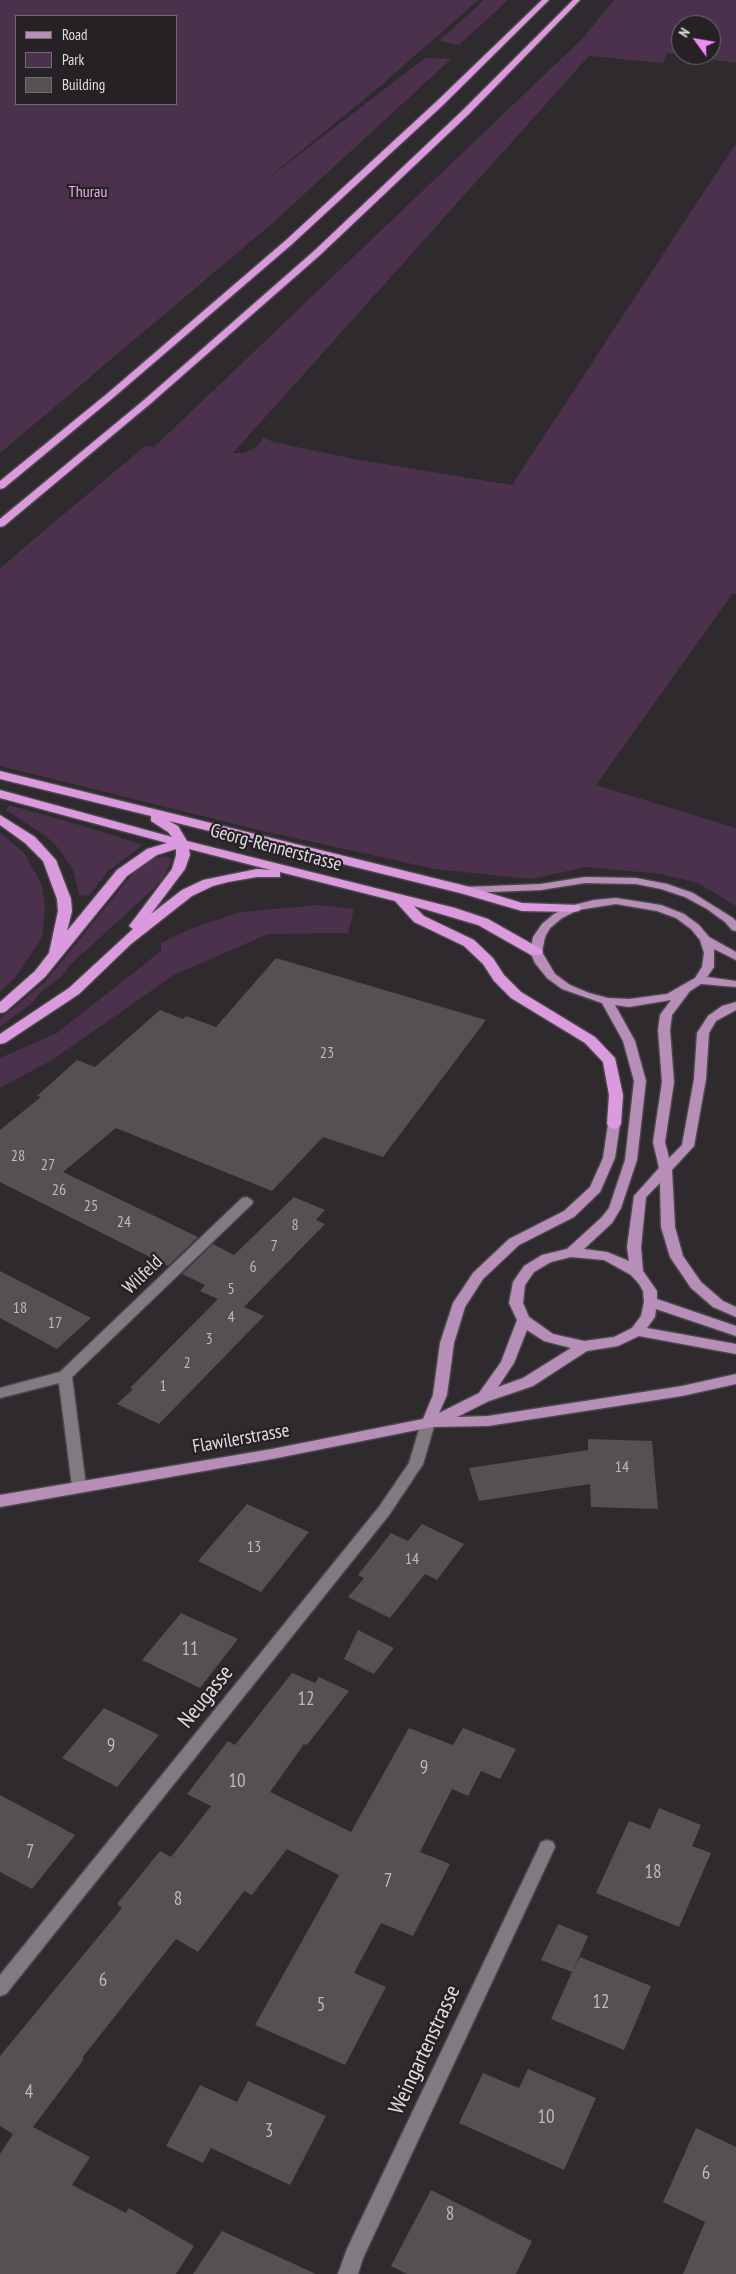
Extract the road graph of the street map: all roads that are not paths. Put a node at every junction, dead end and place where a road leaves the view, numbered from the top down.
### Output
1 (546, 0) edge
2 (577, 0) edge
3 (0, 486) edge
4 (0, 524) edge
5 (0, 775) edge
6 (0, 794) edge
7 (137, 809) junction
8 (0, 819) edge
9 (252, 839) junction
10 (182, 843) junction
11 (331, 882) junction
12 (465, 890) junction
13 (400, 899) junction
14 (574, 908) junction
15 (736, 928) edge
16 (706, 939) junction
17 (126, 941) junction
18 (536, 952) junction
19 (55, 956) junction
20 (736, 957) edge
21 (699, 980) junction
22 (736, 984) edge
23 (686, 989) junction
24 (607, 1001) junction
25 (736, 1006) edge
26 (0, 1009) edge
27 (0, 1040) edge
28 (614, 1124) joint
29 (666, 1170) junction
30 (247, 1201) dead end
31 (571, 1253) junction
32 (636, 1272) junction
33 (651, 1302) junction
34 (736, 1312) edge
35 (524, 1320) junction
36 (637, 1330) junction
37 (736, 1331) edge
38 (584, 1346) junction
39 (736, 1349) edge
40 (65, 1376) junction
41 (736, 1379) edge
42 (0, 1393) edge
43 (484, 1397) junction
44 (428, 1423) junction
45 (79, 1486) junction
46 (0, 1501) edge
47 (547, 1847) dead end
48 (0, 1988) edge
49 (348, 2274) edge

1 - 3 highway
2 - 4 highway
5 - 7 highway, Georg-Rennerstrasse
6 - 10 highway, Georg-Rennerstrasse
7 - 9 highway, Georg-Rennerstrasse
7 - 10 highway
8 - 19 highway
9 - 10 highway
9 - 12 highway, Georg-Rennerstrasse
10 - 11 highway, Georg-Rennerstrasse
10 - 17 highway
10 - 19 highway
11 - 13 highway, Georg-Rennerstrasse
11 - 17 highway
12 - 14 highway, Georg-Rennerstrasse
12 - 15 main road, Georg-Rennerstrasse
13 - 18 highway, Georg-Rennerstrasse
13 - 28 highway
14 - 16 main road
14 - 18 main road
16 - 20 main road
16 - 21 main road
17 - 27 highway
18 - 24 main road
19 - 26 highway
21 - 22 main road
21 - 23 main road
23 - 24 main road
23 - 29 main road
24 - 31 main road
25 - 29 main road
28 - 44 main road
29 - 32 main road
29 - 34 main road
30 - 40 street, Wilfeld
31 - 32 main road
31 - 35 main road
32 - 33 main road
33 - 36 main road
33 - 37 main road
35 - 38 main road
35 - 43 main road, Flawilerstrasse
36 - 38 main road
36 - 39 main road
38 - 43 main road, Flawilerstrasse
40 - 42 street, Wilfeld
40 - 45 street
41 - 44 main road
43 - 44 main road, Flawilerstrasse
44 - 45 main road, Flawilerstrasse
44 - 48 street, Neugasse
45 - 46 main road, Flawilerstrasse
47 - 49 street, Weingartenstrasse

